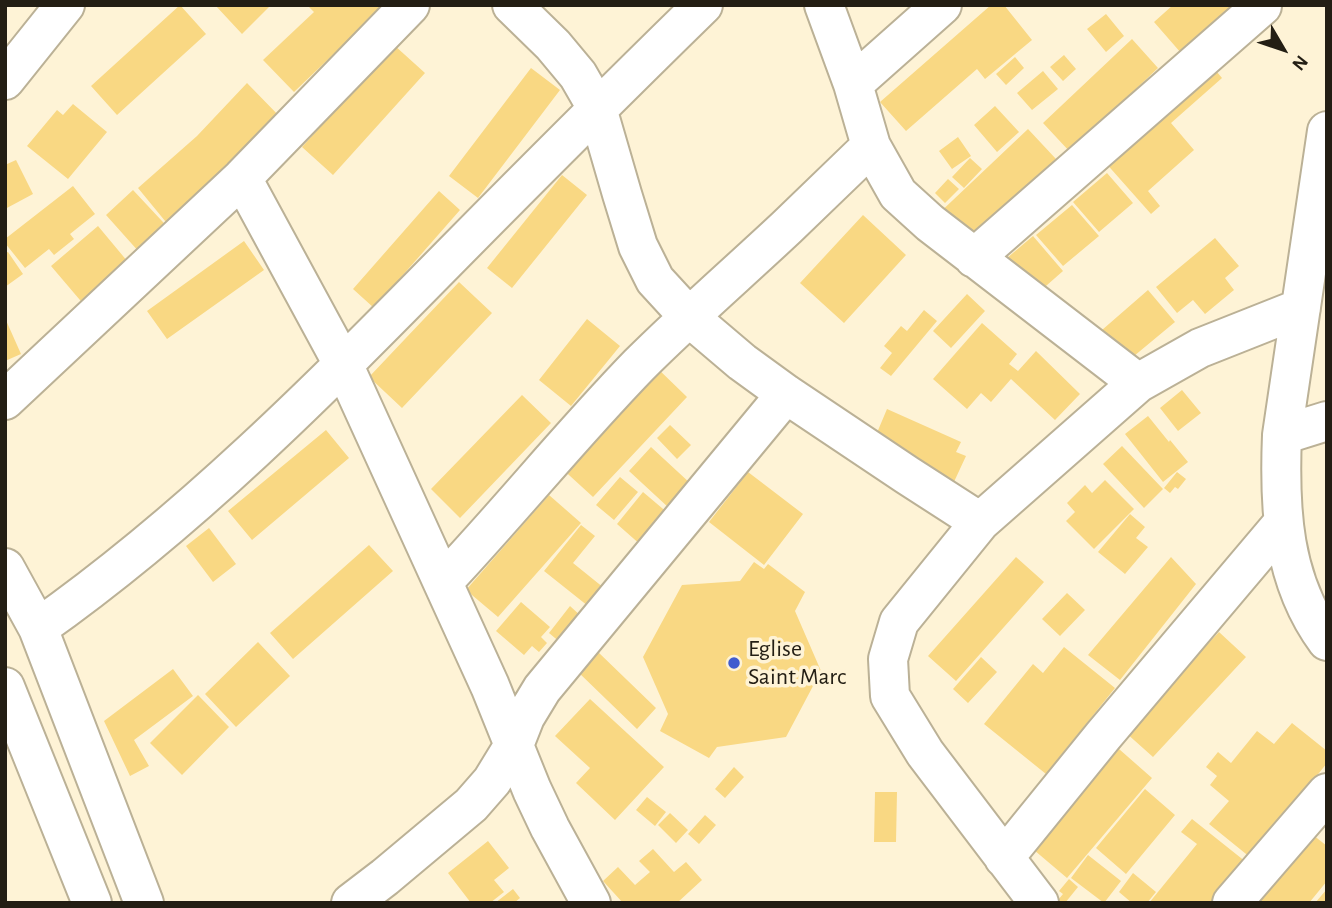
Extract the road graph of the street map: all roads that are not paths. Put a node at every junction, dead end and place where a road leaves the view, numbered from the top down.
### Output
1 (65, 5) edge
2 (410, 5) edge
3 (512, 5) edge
4 (703, 5) edge
5 (824, 5) edge
6 (942, 5) edge
7 (1262, 6) edge
8 (5, 80) edge
9 (853, 84) junction
10 (597, 108) junction
11 (871, 146) junction
12 (1325, 152) edge
13 (242, 178) junction
14 (974, 258) junction
15 (1301, 308) junction
16 (689, 317) junction
17 (344, 366) junction
18 (1138, 383) junction
19 (786, 394) junction
20 (5, 400) edge
21 (1327, 421) edge
22 (1282, 435) junction
23 (980, 522) junction
24 (1283, 523) junction
25 (5, 568) edge
26 (443, 582) junction
27 (38, 628) junction
28 (1327, 641) edge
29 (5, 687) edge
30 (514, 745) junction
31 (1327, 793) edge
32 (1004, 858) junction
33 (92, 903) edge
34 (144, 903) edge
35 (351, 903) edge
36 (591, 903) edge
37 (1039, 903) edge
38 (1232, 903) edge

1 - 8 street
2 - 13 street
3 - 10 street
4 - 10 street
5 - 9 street
6 - 9 street
7 - 14 street
9 - 11 street
10 - 16 street
10 - 17 street
11 - 14 street
11 - 16 street
12 - 15 street
13 - 17 street
13 - 20 street
14 - 18 street
15 - 18 street
15 - 22 street
16 - 19 street
16 - 26 street
17 - 26 street
17 - 27 street
18 - 23 street
19 - 23 street
19 - 30 street
21 - 22 street
22 - 24 street
23 - 32 street
24 - 28 street
24 - 32 street
25 - 27 street
26 - 30 street
27 - 34 street
29 - 33 street
30 - 35 street
30 - 36 street
31 - 38 street
32 - 37 street

